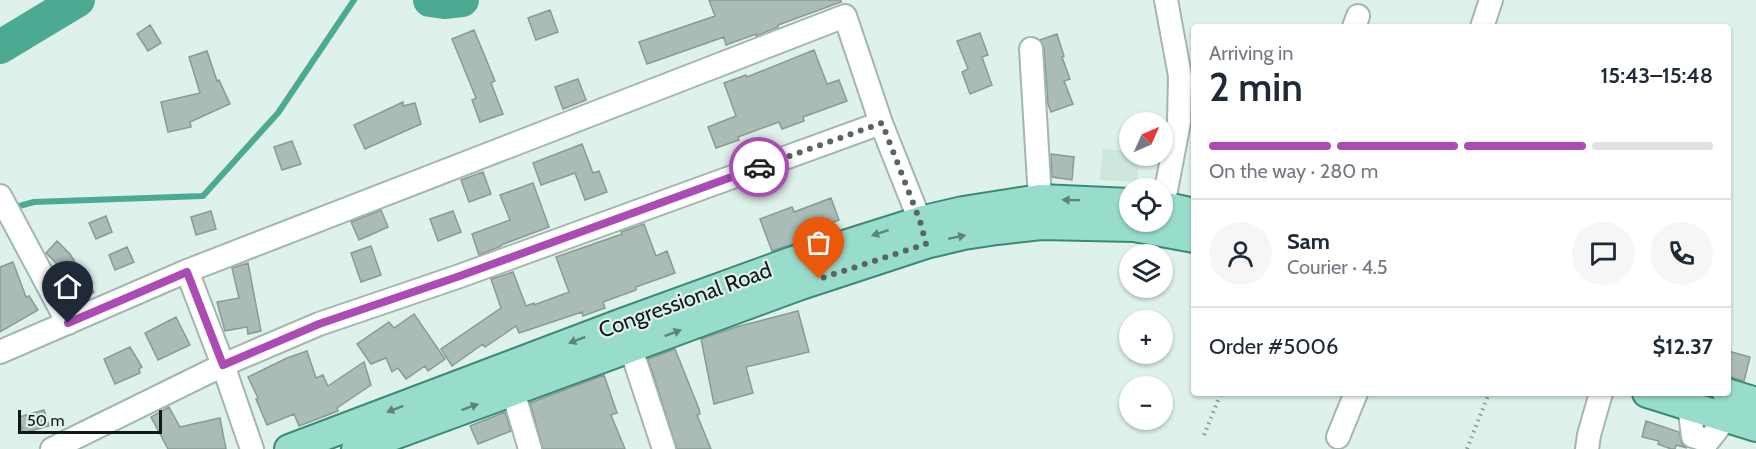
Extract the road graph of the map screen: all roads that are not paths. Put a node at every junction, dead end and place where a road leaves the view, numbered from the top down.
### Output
1 (1166, 0) edge
2 (1491, 0) edge
3 (1483, 24) edge
4 (1031, 49) dead end
5 (882, 123) junction
6 (1168, 178) edge
7 (1, 197) edge
8 (1040, 199) junction
9 (1173, 208) edge
10 (1191, 212) edge
11 (1119, 214) edge
12 (1119, 218) edge
13 (1173, 231) edge
14 (923, 232) junction
15 (1191, 237) edge
16 (187, 272) junction
17 (68, 323) junction
18 (626, 336) junction
19 (0, 352) edge
20 (223, 365) junction
21 (513, 392) junction
22 (1355, 396) edge
23 (1599, 396) edge
24 (1668, 396) edge
25 (1690, 399) edge
26 (1736, 402) edge
27 (1756, 427) edge
28 (1338, 437) dead end
29 (397, 442) edge
30 (304, 446) edge
31 (52, 449) edge
32 (252, 449) edge
33 (356, 449) edge
34 (530, 449) edge
35 (664, 449) edge
36 (1587, 449) edge

1 - 6 street
2 - 3 street
4 - 8 street
5 - 14 street
5 - 16 street
5 - 20 street
7 - 17 street
11 -> 8 main road, Congressional Road
8 - 14 main road, Congressional Road
9 - 10 main road
14 -> 12 main road, Congressional Road
13 - 15 main road, Congressional Road
14 - 18 main road, Congressional Road
16 - 17 street
16 - 20 street
17 - 19 street
18 - 21 main road, Congressional Road
18 -> 30 main road, Congressional Road
18 - 35 street
20 - 31 street
20 - 32 street
29 -> 21 main road, Congressional Road
21 - 34 street
22 - 28 street
23 - 36 street
24 - 25 main road
25 - 26 main road
26 - 27 main road
29 - 33 main road, Congressional Road

